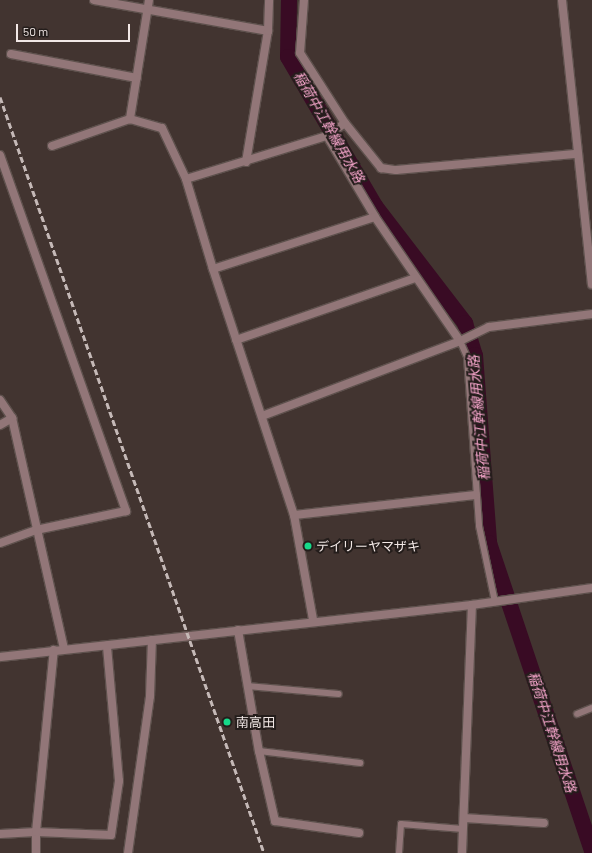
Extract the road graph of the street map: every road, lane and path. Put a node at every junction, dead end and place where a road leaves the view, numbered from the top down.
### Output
1 (94, 0) edge
2 (149, 0) edge
3 (269, 0) edge
4 (304, 0) edge
5 (562, 0) edge
6 (148, 9) junction
7 (268, 31) junction
8 (11, 54) dead end
9 (137, 78) junction
10 (130, 119) junction
11 (345, 123) junction
12 (327, 136) junction
13 (52, 146) dead end
14 (577, 154) junction
15 (0, 155) edge
16 (246, 162) junction
17 (186, 179) junction
18 (375, 217) junction
19 (590, 217) edge
20 (213, 269) junction
21 (415, 278) junction
22 (592, 284) edge
23 (592, 314) edge
24 (236, 340) junction
25 (460, 341) junction
26 (0, 400) edge
27 (262, 416) junction
28 (12, 418) junction
29 (0, 425) edge
30 (476, 495) junction
31 (294, 515) junction
32 (36, 530) junction
33 (0, 543) edge
34 (592, 588) edge
35 (495, 602) junction
36 (472, 605) junction
37 (314, 620) junction
38 (238, 630) junction
39 (152, 640) junction
40 (107, 646) junction
41 (64, 649) junction
42 (54, 650) junction
43 (0, 657) edge
44 (247, 686) junction
45 (340, 694) dead end
46 (592, 708) edge
47 (577, 714) dead end
48 (259, 752) junction
49 (360, 763) dead end
50 (464, 818) junction
51 (544, 823) dead end
52 (463, 829) junction
53 (36, 832) junction
54 (359, 833) dead end
55 (0, 834) edge
56 (36, 853) edge
57 (128, 853) edge
58 (399, 853) edge
59 (462, 853) edge

1 - 6 street
2 - 6 street
3 - 7 street
4 - 11 street
5 - 14 street
6 - 7 street
6 - 9 street
7 - 16 street
8 - 9 street
9 - 10 street
10 - 13 street
10 - 17 street
11 - 12 street
11 - 14 street
12 - 16 street
12 - 18 street
14 - 19 street
15 - 32 street
16 - 17 street
17 - 20 street
18 - 20 street
18 - 21 street
19 - 22 street
20 - 24 street
21 - 24 street
21 - 25 street
23 - 25 street
24 - 27 street
25 - 27 street
25 - 30 lane
26 - 28 street
27 - 31 street
28 - 29 street
28 - 32 street
30 - 31 street
30 - 35 lane
31 - 37 street
32 - 33 street
32 - 41 street
34 - 35 street
35 - 36 street
36 - 37 street
36 - 50 street
37 - 38 street
38 - 39 street
38 - 44 street
39 - 40 street
39 - 57 street
40 - 41 street
40 - 53 street
41 - 42 street
42 - 43 street
42 - 53 street
44 - 45 lane
44 - 48 street
46 - 47 lane
48 - 49 lane
48 - 54 street
50 - 51 street
50 - 52 street
52 - 58 lane
52 - 59 street
53 - 55 street
53 - 56 street

